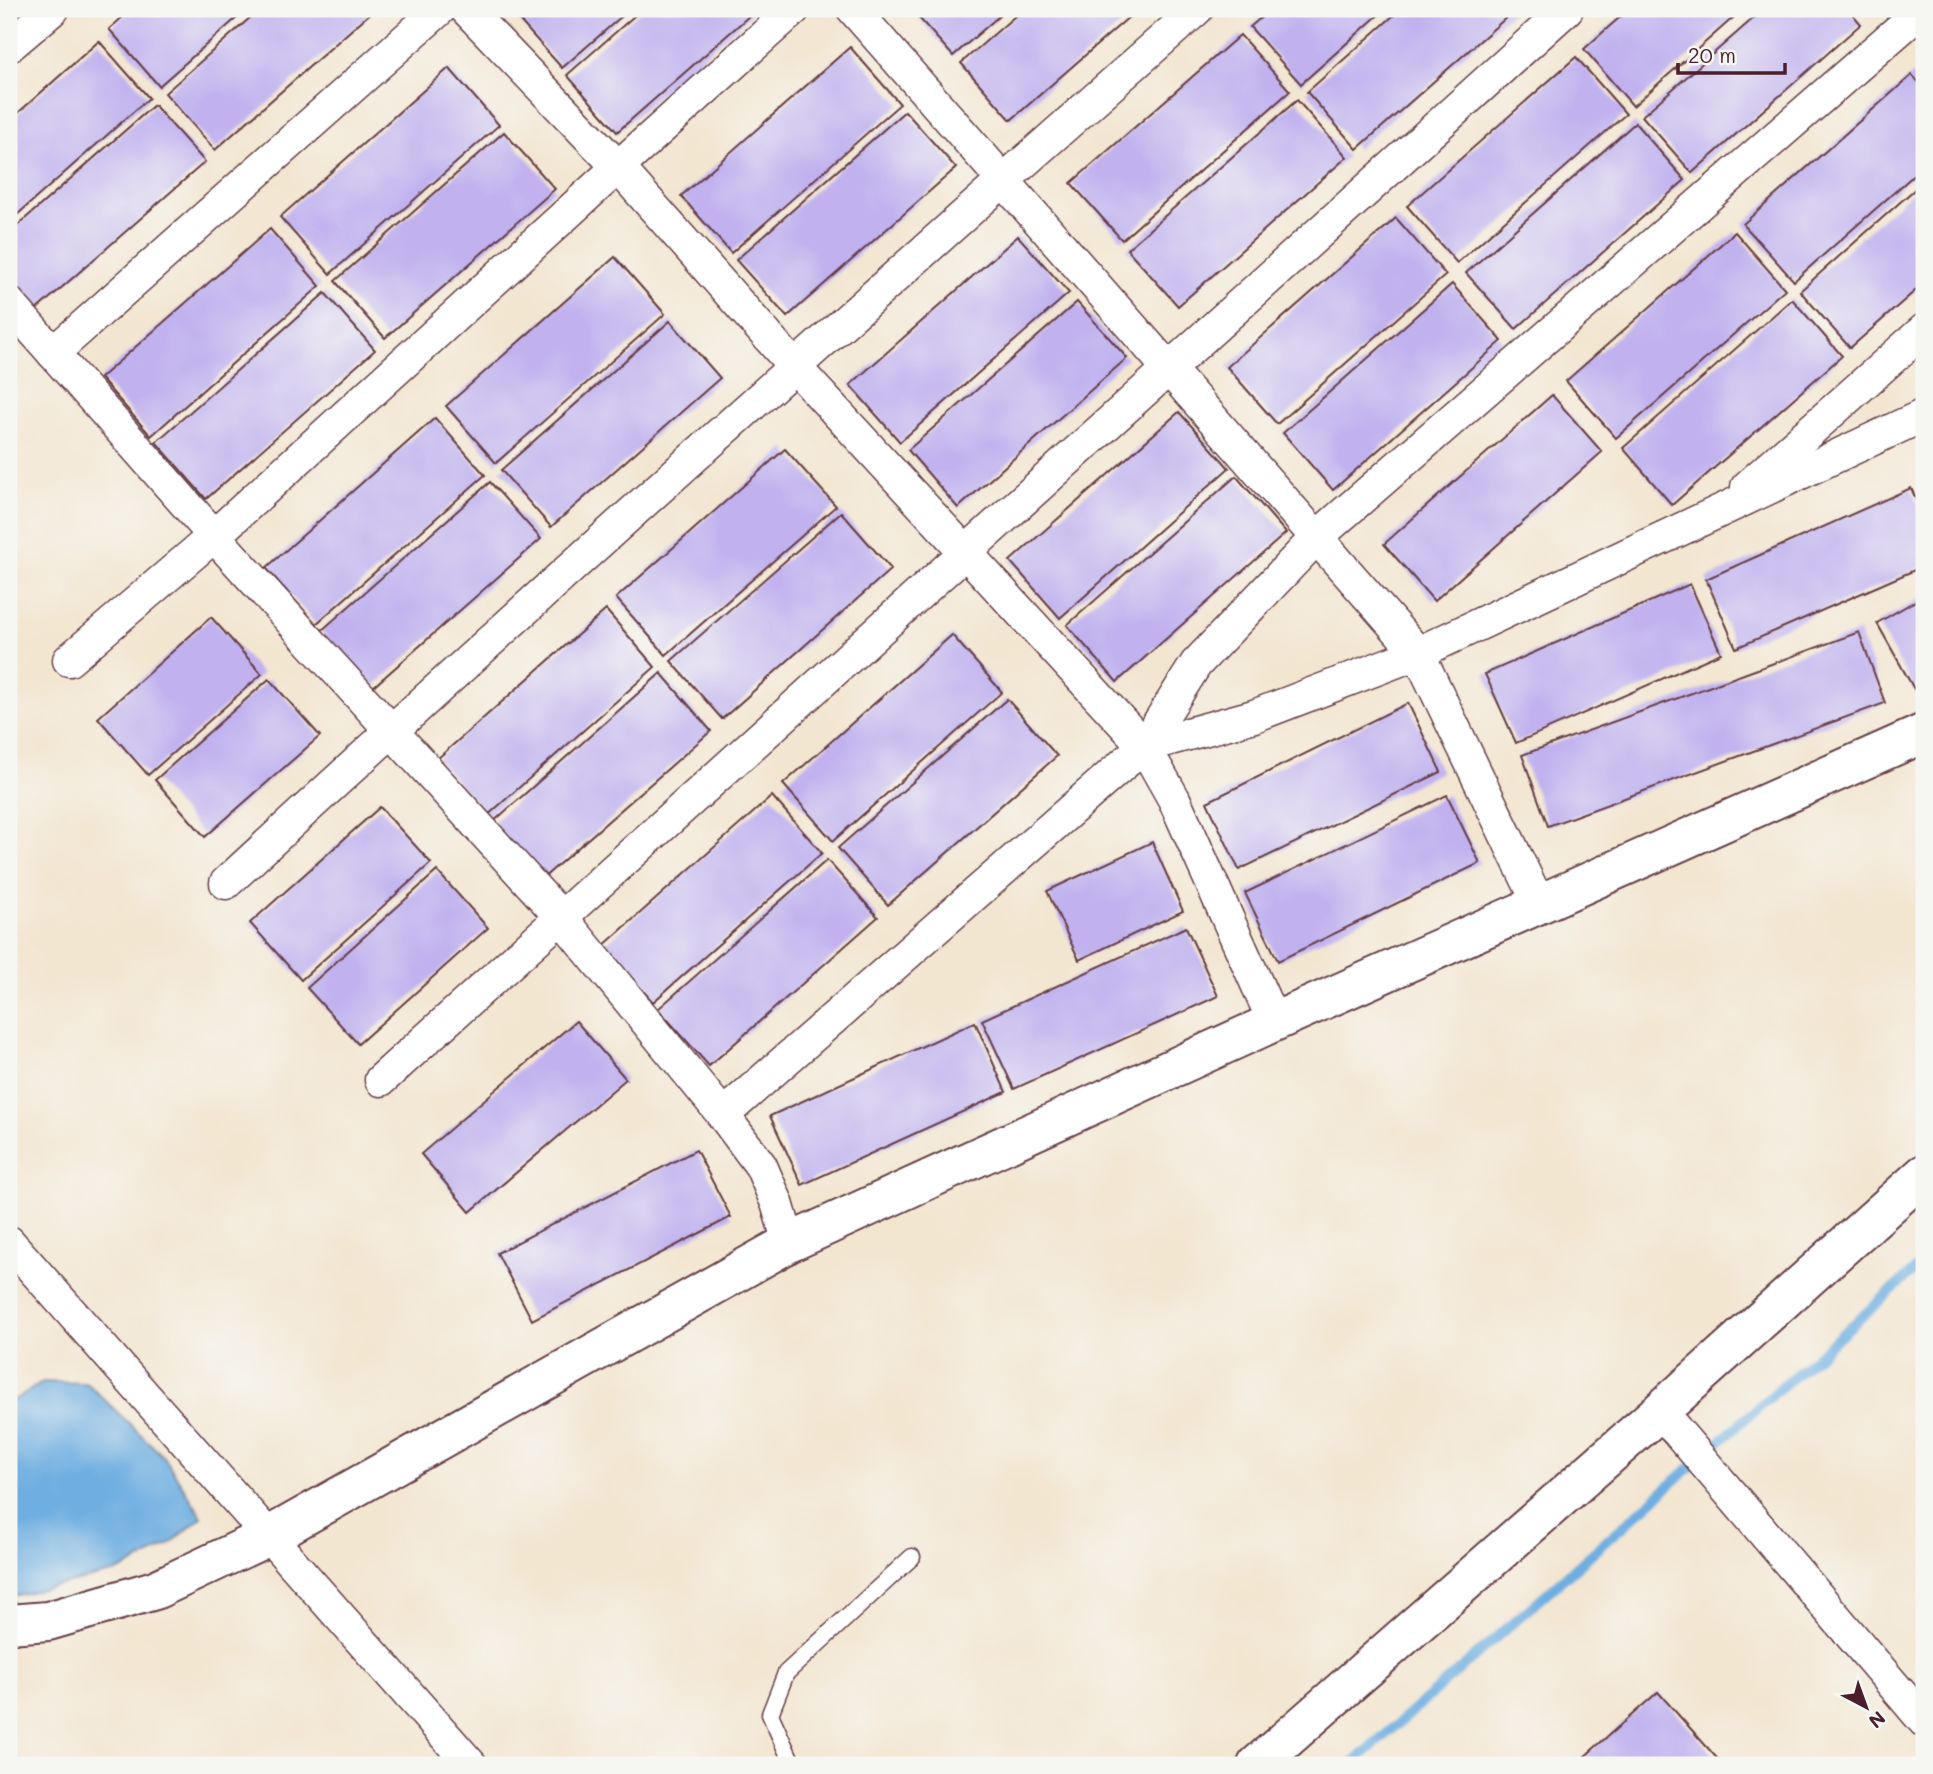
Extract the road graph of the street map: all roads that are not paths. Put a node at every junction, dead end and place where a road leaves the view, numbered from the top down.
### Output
1 (53, 9) edge
2 (440, 9) edge
3 (466, 9) edge
4 (794, 9) edge
5 (853, 9) edge
6 (1197, 9) edge
7 (1567, 9) edge
8 (1923, 9) edge
9 (9, 46) edge
10 (618, 167) junction
11 (1004, 180) junction
12 (9, 303) edge
13 (1924, 330) edge
14 (52, 353) junction
15 (794, 366) junction
16 (1169, 368) junction
17 (1924, 415) edge
18 (1720, 510) junction
19 (214, 536) junction
20 (1317, 537) junction
21 (966, 551) junction
22 (1418, 653) junction
23 (69, 660) dead end
24 (390, 731) junction
25 (1924, 733) edge
26 (1144, 746) junction
27 (226, 883) dead end
28 (1539, 904) junction
29 (561, 917) junction
30 (1273, 1022) junction
31 (381, 1080) dead end
32 (723, 1115) junction
33 (1924, 1174) edge
34 (9, 1242) edge
35 (789, 1243) junction
36 (1660, 1410) junction
37 (269, 1536) junction
38 (912, 1558) dead end
39 (9, 1624) edge
40 (1924, 1721) edge
41 (471, 1765) edge
42 (793, 1765) edge
43 (1257, 1765) edge

1 - 9 street
2 - 14 street
3 - 10 street
4 - 10 street
5 - 11 street
6 - 11 street
7 - 16 street
8 - 20 street
10 - 15 street
10 - 19 street
11 - 15 street
11 - 16 street
12 - 14 street
13 - 18 street
14 - 19 street
15 - 21 street
15 - 24 street
16 - 20 street
16 - 21 street
17 - 18 street
18 - 22 street
19 - 23 street
19 - 24 street
20 - 22 street
20 - 26 street
21 - 26 street
21 - 29 street
22 - 26 street
22 - 28 street
24 - 27 street
24 - 29 street
25 - 28 street
26 - 30 street
26 - 32 street
28 - 30 street
29 - 31 street
29 - 32 street
30 - 35 street
32 - 35 street
33 - 36 street
34 - 37 street
35 - 37 street
36 - 40 street
36 - 43 street
37 - 39 street
37 - 41 street
38 - 42 lane

